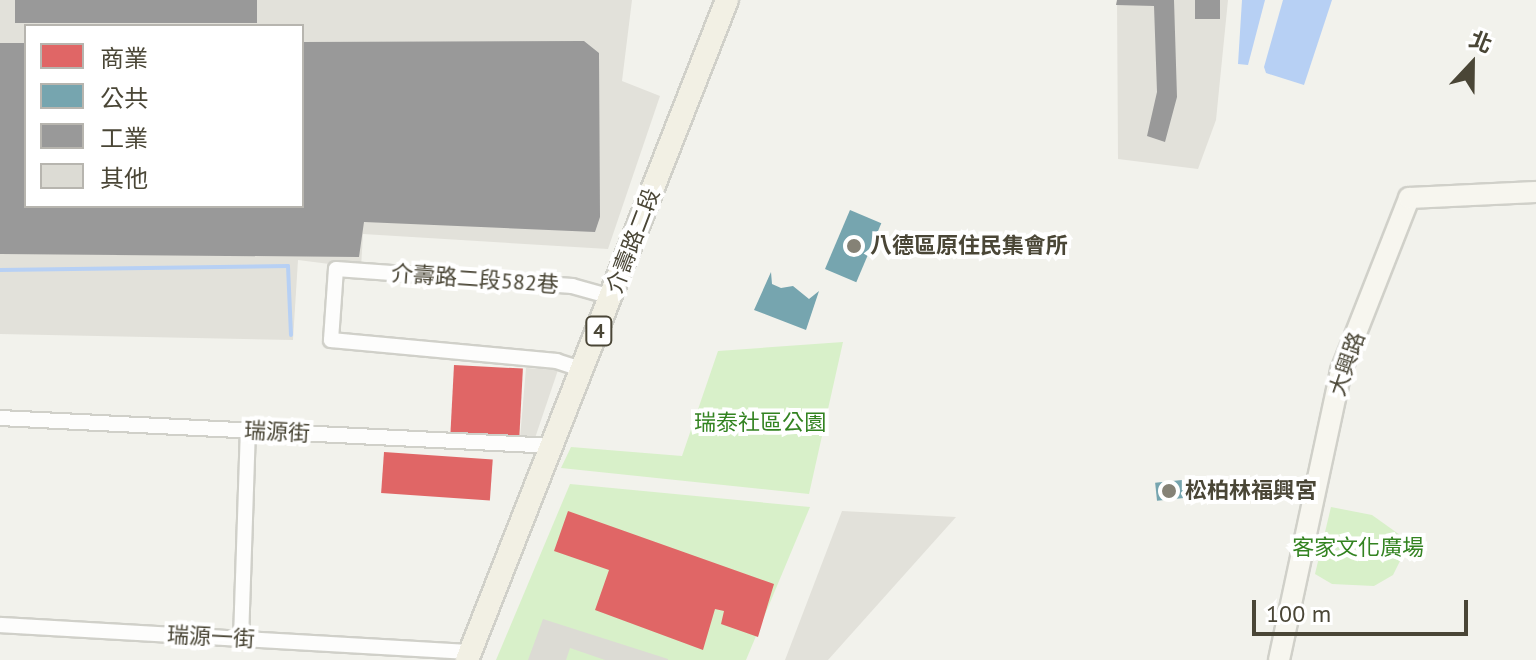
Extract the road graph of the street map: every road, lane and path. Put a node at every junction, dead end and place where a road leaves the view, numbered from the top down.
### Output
1 (727, 0) edge
2 (1536, 192) edge
3 (612, 297) junction
4 (584, 370) junction
5 (0, 418) edge
6 (248, 431) junction
7 (554, 446) junction
8 (0, 625) edge
9 (241, 639) junction
10 (469, 656) edge
11 (1279, 660) edge

1 - 3 main road, 介壽路二段 / 4
2 - 11 street, 大興路
3 - 4 main road, 介壽路二段 / 4
3 - 4 street, 介壽路二段582巷
4 - 7 main road, 介壽路二段 / 4
5 - 6 street, 瑞源街
6 - 7 street, 瑞源街
6 - 9 street
7 - 10 main road, 介壽路二段 / 4
8 - 9 street, 瑞源一街
9 - 10 street, 瑞源一街

